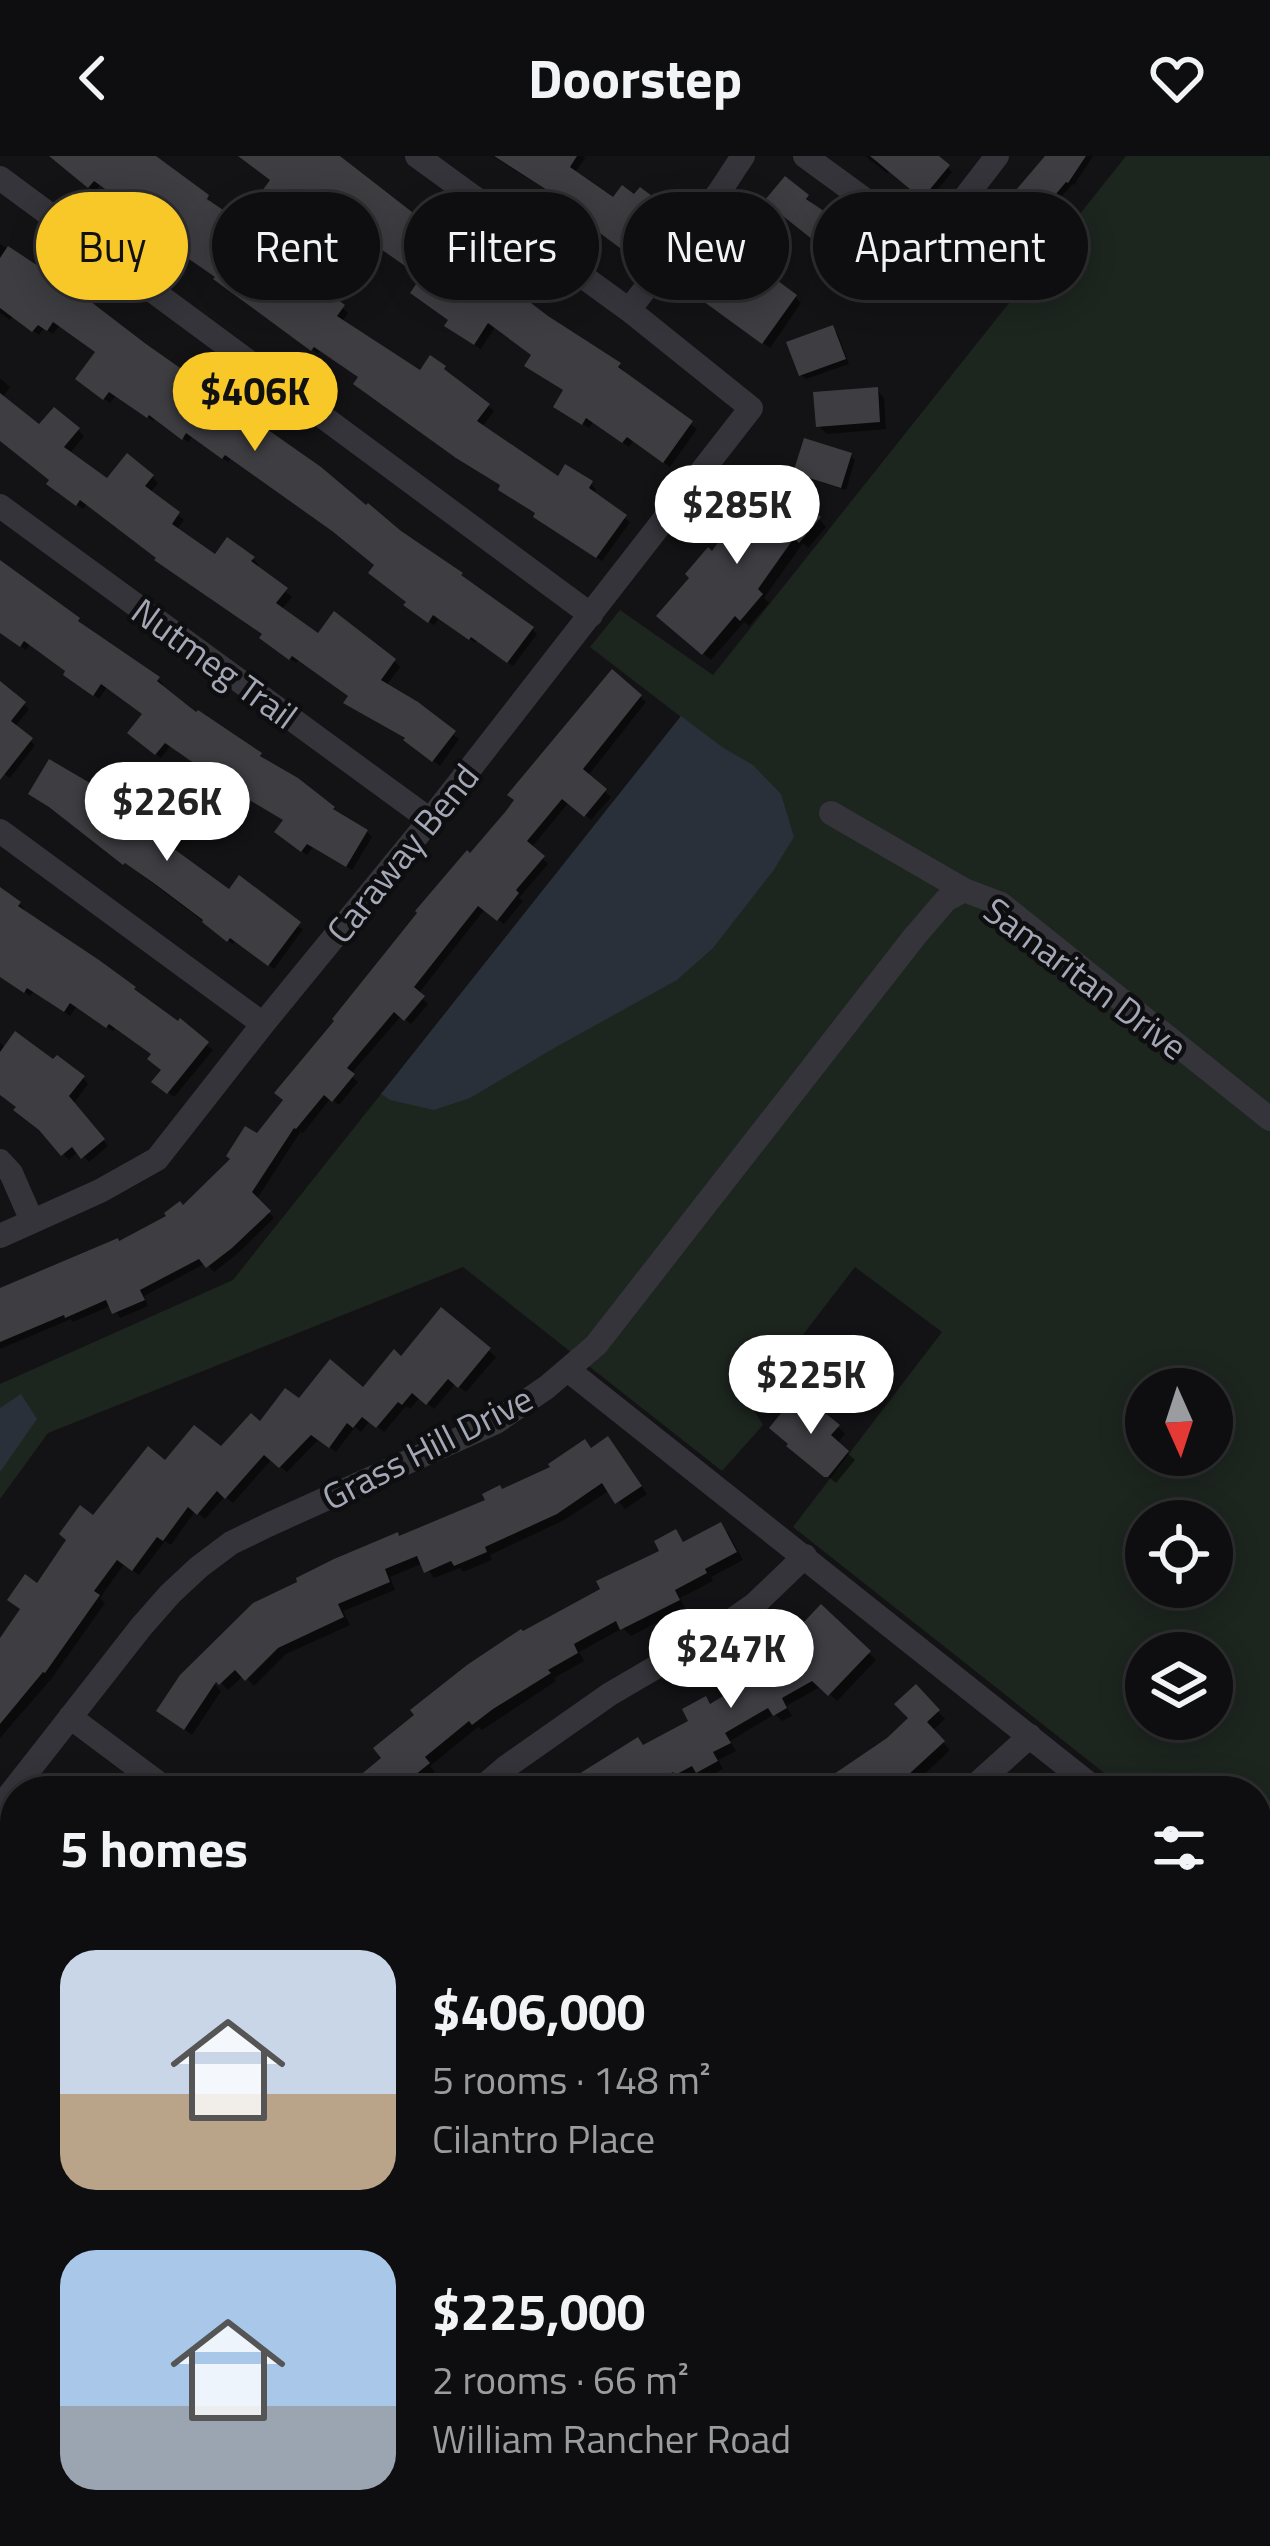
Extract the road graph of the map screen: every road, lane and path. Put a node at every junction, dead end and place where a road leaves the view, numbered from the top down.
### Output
1 (417, 156) edge
2 (743, 156) edge
3 (805, 156) edge
4 (997, 156) edge
5 (0, 178) edge
6 (629, 310) junction
7 (0, 506) edge
8 (590, 615) junction
9 (832, 813) dead end
10 (430, 820) junction
11 (0, 830) edge
12 (964, 890) junction
13 (263, 1024) junction
14 (1270, 1120) edge
15 (0, 1161) edge
16 (32, 1221) junction
17 (0, 1235) edge
18 (568, 1370) junction
19 (806, 1556) junction
20 (70, 1718) junction
21 (1030, 1736) junction
22 (24, 1776) edge
23 (149, 1776) edge
24 (495, 1776) edge
25 (986, 1776) edge
26 (1079, 1776) edge

1 - 6 street
2 - 6 street
3 - 4 street
5 - 8 street
6 - 8 street, Caraway Bend
7 - 10 street, Nutmeg Trail
8 - 10 street, Caraway Bend
9 - 12 street, Samaritan Drive
10 - 13 street, Caraway Bend
11 - 13 street
12 - 14 street, Samaritan Drive
12 - 18 street, Grass Hill Drive
13 - 16 street, Caraway Bend
15 - 16 street
16 - 17 street, Caraway Bend
18 - 19 street
18 - 20 street, Grass Hill Drive
19 - 21 street
19 - 24 street
20 - 22 street, Grass Hill Drive
20 - 23 street
21 - 25 street
21 - 26 street

